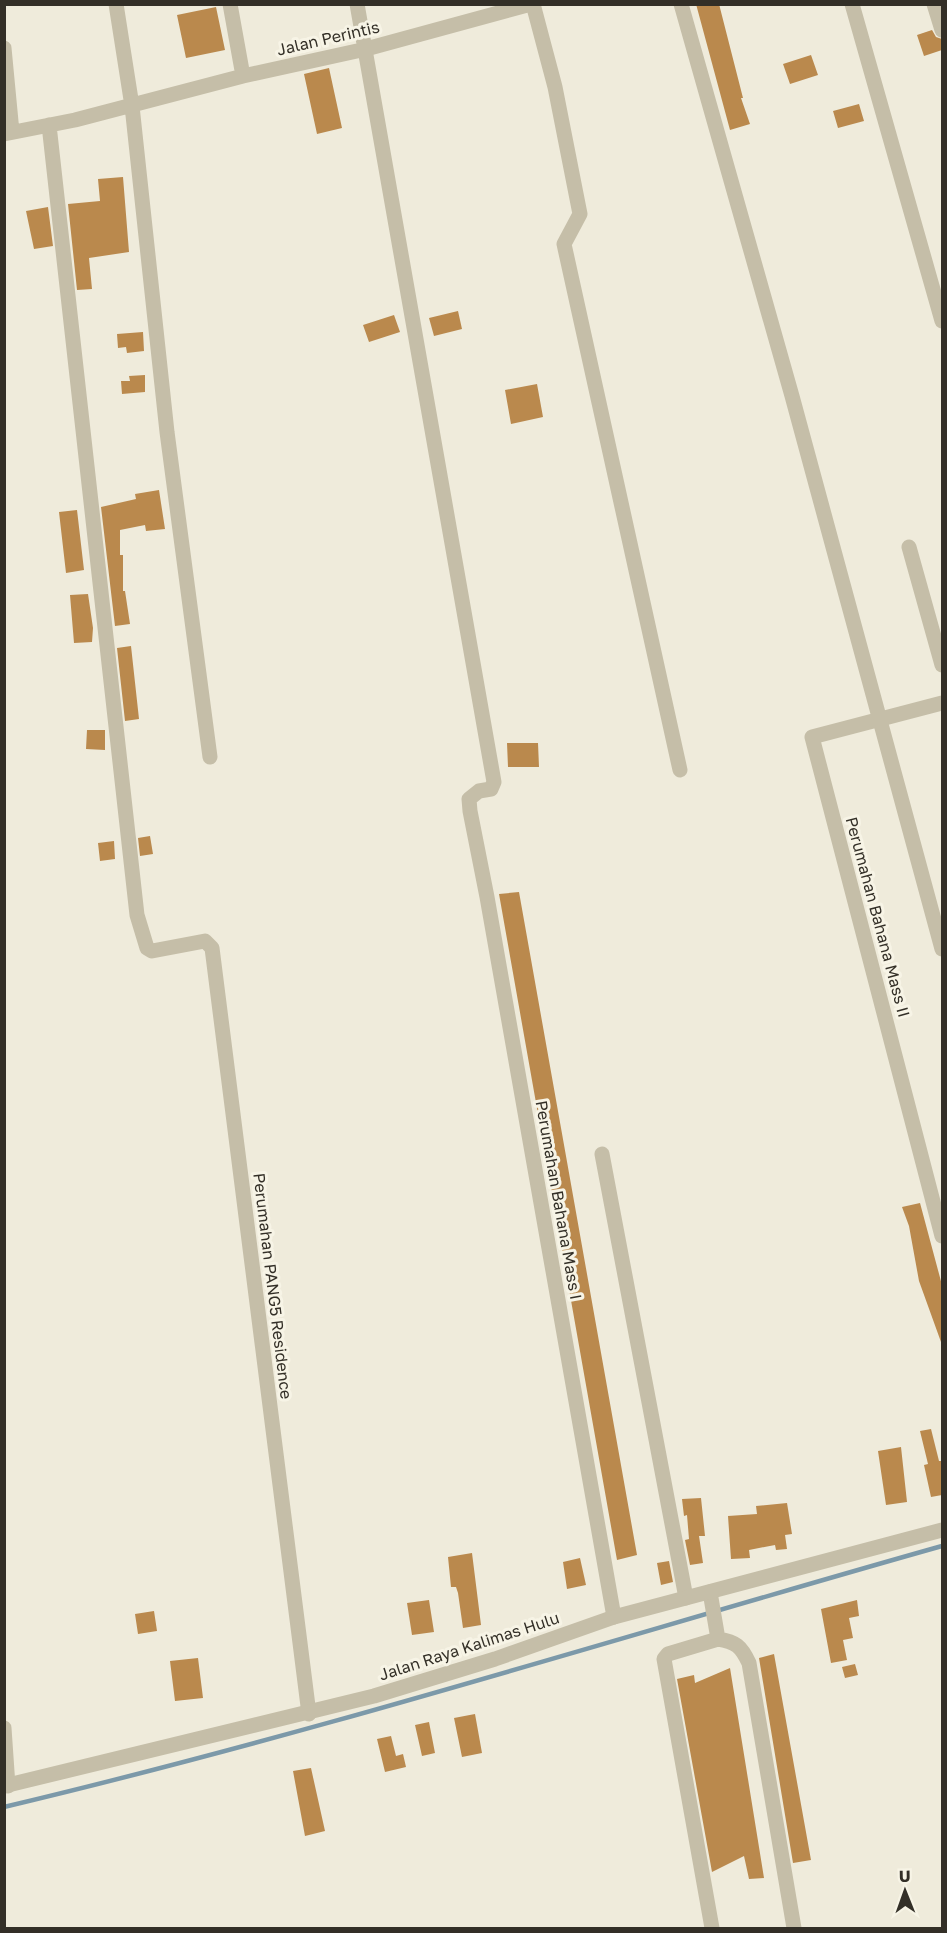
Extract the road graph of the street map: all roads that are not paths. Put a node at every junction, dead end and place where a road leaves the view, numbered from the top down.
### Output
1 (116, 4) edge
2 (230, 4) edge
3 (357, 4) edge
4 (532, 4) edge
5 (681, 4) edge
6 (852, 4) edge
7 (934, 4) edge
8 (942, 30) edge
9 (4, 48) edge
10 (366, 49) junction
11 (243, 76) junction
12 (132, 106) junction
13 (49, 125) junction
14 (8, 133) edge
15 (942, 321) edge
16 (909, 547) dead end
17 (942, 665) edge
18 (942, 703) edge
19 (880, 719) junction
20 (210, 757) dead end
21 (680, 770) dead end
22 (942, 949) edge
23 (602, 1154) dead end
24 (942, 1236) edge
25 (942, 1530) edge
26 (686, 1598) junction
27 (713, 1604) junction
28 (614, 1617) junction
29 (718, 1639) junction
30 (309, 1714) junction
31 (4, 1728) edge
32 (6, 1786) edge
33 (712, 1929) edge
34 (794, 1929) edge

1 - 12 street
2 - 11 street
3 - 10 street
4 - 10 street, Jalan Perintis
4 - 21 street
5 - 19 street
6 - 15 street
7 - 8 street
9 - 14 street
10 - 11 street, Jalan Perintis
10 - 28 street, Perumahan Bahana Mass I
11 - 12 street, Jalan Perintis
12 - 13 street, Jalan Perintis
12 - 20 street
13 - 14 street, Jalan Perintis
13 - 30 street, Perumahan PANG5 Residence
16 - 17 street
18 - 19 street, Perumahan Bahana Mass II
19 - 22 street
19 - 24 street, Perumahan Bahana Mass II
23 - 26 street
25 - 27 street, Jalan Raya Kalimas Hulu
26 - 27 street, Jalan Raya Kalimas Hulu
26 - 28 street, Jalan Raya Kalimas Hulu
27 - 29 street
28 - 30 street, Jalan Raya Kalimas Hulu
29 - 33 street
29 - 34 street
30 - 32 street, Jalan Raya Kalimas Hulu
31 - 32 street

